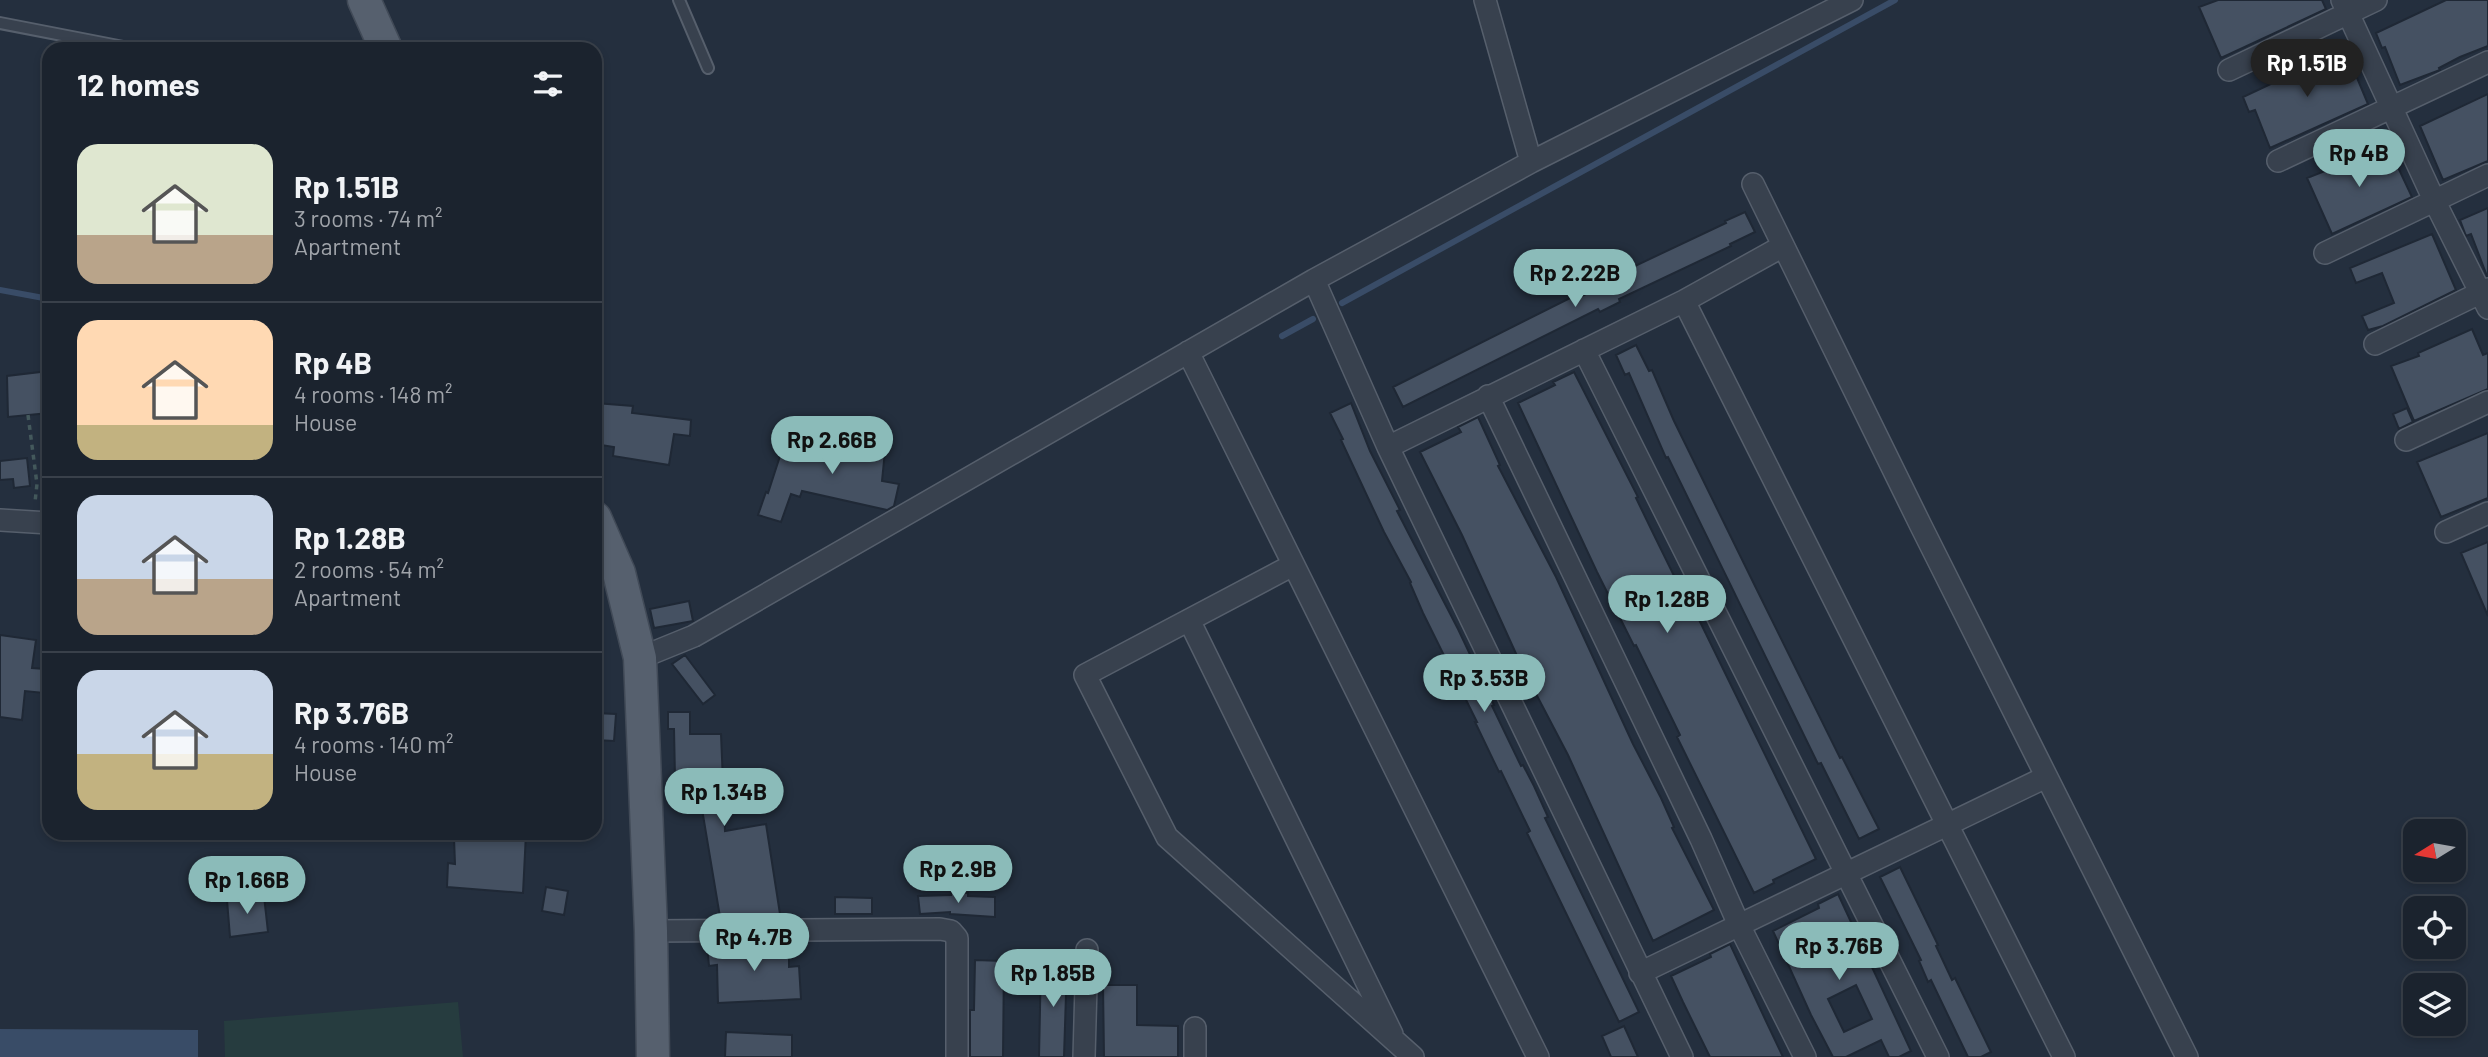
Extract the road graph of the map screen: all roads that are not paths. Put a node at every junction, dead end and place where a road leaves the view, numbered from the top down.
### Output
1 (364, 0) edge
2 (679, 0) edge
3 (1852, 0) edge
4 (2376, 0) edge
5 (1488, 1) edge
6 (2345, 7) edge
7 (0, 23) edge
8 (98, 42) edge
9 (383, 42) edge
10 (2488, 62) edge
11 (708, 68) dead end
12 (2228, 70) dead end
13 (2391, 107) junction
14 (2277, 161) dead end
15 (1531, 162) junction
16 (2488, 175) edge
17 (1753, 184) dead end
18 (2434, 200) junction
19 (1783, 246) junction
20 (2325, 253) dead end
21 (1314, 280) junction
22 (2485, 296) edge
23 (1684, 301) junction
24 (2375, 344) dead end
25 (1584, 350) junction
26 (1188, 352) junction
27 (1488, 396) junction
28 (2488, 402) edge
29 (2406, 440) dead end
30 (1388, 447) junction
31 (2488, 513) edge
32 (0, 520) edge
33 (41, 522) edge
34 (2446, 532) dead end
35 (602, 550) edge
36 (1293, 565) junction
37 (607, 572) edge
38 (1189, 620) junction
39 (640, 657) junction
40 (2046, 777) junction
41 (1947, 825) junction
42 (1845, 873) junction
43 (1739, 925) junction
44 (652, 931) junction
45 (1087, 950) dead end
46 (1640, 973) junction
47 (1195, 1028) dead end
48 (1396, 1042) junction
49 (653, 1057) edge
50 (957, 1057) edge
51 (1084, 1057) edge
52 (1195, 1057) edge
53 (1413, 1057) edge
54 (1538, 1057) edge
55 (1682, 1057) edge
56 (1804, 1057) edge
57 (1938, 1057) edge
58 (2064, 1057) edge
59 (2187, 1057) edge

1 - 9 main road
2 - 11 lane
3 - 15 street
4 - 6 street
5 - 15 street
6 - 12 street
6 - 13 street
7 - 8 lane
10 - 13 street
13 - 14 street
13 - 18 street
15 - 21 street
16 - 18 street
17 - 19 street
18 - 20 street
18 - 22 street
19 - 23 street
19 - 40 street
21 - 26 street
21 - 30 street
22 - 24 street
23 - 25 street
23 - 41 street
25 - 27 street
25 - 42 street
26 - 36 street
26 - 39 street
27 - 30 street
27 - 43 street
28 - 29 street
30 - 46 street
31 - 34 street
32 - 33 street
35 - 37 main road
36 - 38 street
36 - 54 street
37 - 39 main road
38 - 48 street
38 - 48 street
39 - 44 main road
40 - 41 street
40 - 59 street
41 - 42 street
41 - 58 street
42 - 43 street
42 - 57 street
43 - 46 street
43 - 56 street
44 - 49 main road
44 - 50 street
45 - 51 street
46 - 55 street
47 - 52 street
48 - 53 street

